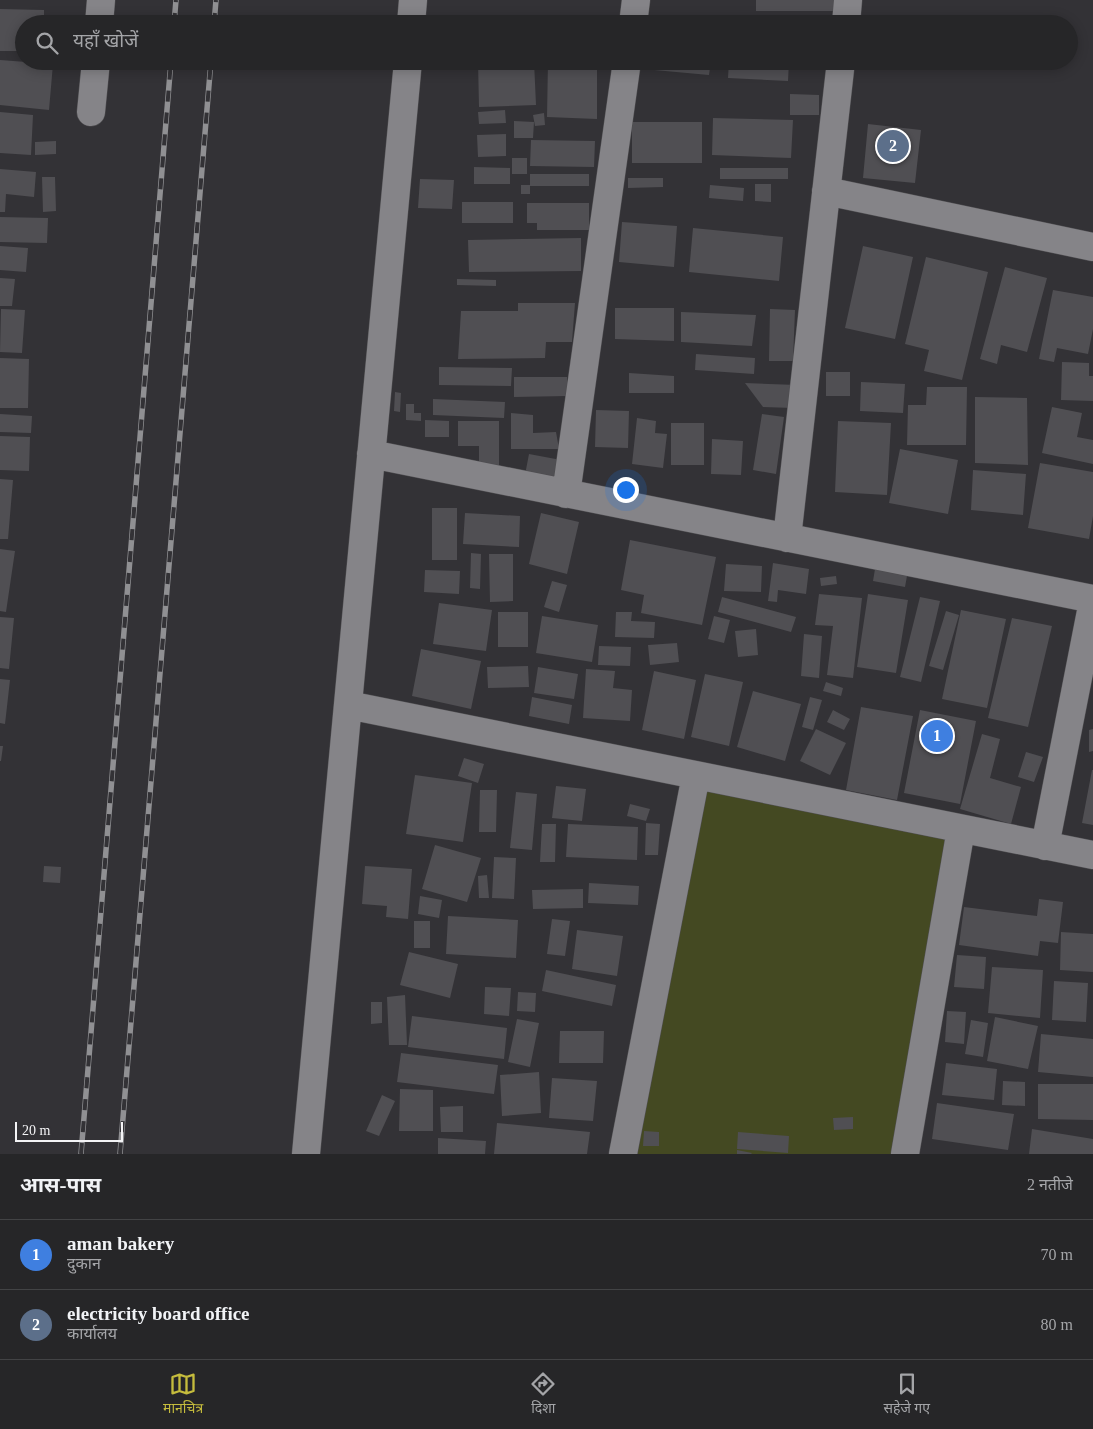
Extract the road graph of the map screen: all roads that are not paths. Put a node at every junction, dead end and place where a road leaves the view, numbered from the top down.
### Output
1 (101, 0) edge
2 (413, 0) edge
3 (636, 0) edge
4 (848, 0) edge
5 (100, 15) edge
6 (412, 15) edge
7 (634, 15) edge
8 (847, 15) edge
9 (95, 70) edge
10 (407, 70) edge
11 (626, 70) edge
12 (840, 70) edge
13 (91, 112) dead end
14 (826, 191) junction
15 (1093, 247) edge
16 (371, 454) junction
17 (566, 494) junction
18 (787, 538) junction
19 (1093, 600) edge
20 (348, 705) junction
21 (696, 776) junction
22 (961, 829) junction
23 (1045, 846) junction
24 (1093, 856) edge
25 (306, 1154) edge
26 (623, 1154) edge
27 (905, 1154) edge

1 - 5 street
2 - 6 street
3 - 7 street
4 - 8 street
9 - 13 street
10 - 16 street
11 - 17 street
12 - 14 street
14 - 15 street
14 - 18 street
16 - 17 street
16 - 20 street
17 - 18 street
18 - 19 street
19 - 23 street
20 - 21 street
20 - 25 street
21 - 22 street
21 - 26 street
22 - 23 street
22 - 27 street
23 - 24 street

